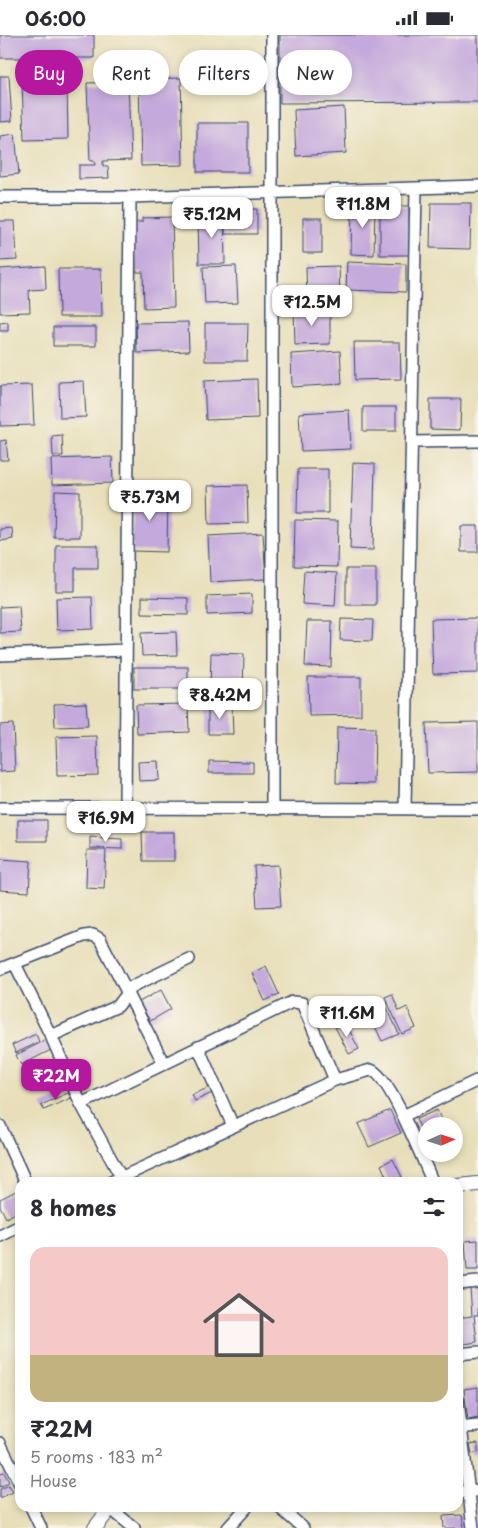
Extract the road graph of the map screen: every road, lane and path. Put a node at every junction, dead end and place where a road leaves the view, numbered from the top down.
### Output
1 (272, 35) edge
2 (478, 186) edge
3 (416, 189) junction
4 (272, 193) junction
5 (0, 197) edge
6 (130, 197) junction
7 (478, 441) edge
8 (411, 442) junction
9 (126, 649) junction
10 (0, 655) edge
11 (0, 808) edge
12 (124, 809) junction
13 (272, 809) junction
14 (405, 809) junction
15 (478, 809) edge
16 (189, 959) dead end
17 (15, 964) junction
18 (0, 969) edge
19 (128, 990) junction
20 (51, 1035) junction
21 (198, 1047) junction
22 (164, 1064) junction
23 (335, 1080) junction
24 (476, 1081) dead end
25 (81, 1104) junction
26 (403, 1116) junction
27 (233, 1126) junction
28 (1, 1132) edge
29 (23, 1177) edge
30 (120, 1177) joint
31 (429, 1177) edge
32 (478, 1184) edge
33 (463, 1186) edge
34 (15, 1228) edge
35 (0, 1236) edge
36 (478, 1281) edge
37 (463, 1283) edge
38 (478, 1352) edge
39 (463, 1354) edge
40 (478, 1426) edge
41 (463, 1428) edge
42 (0, 1443) edge
43 (463, 1456) edge
44 (15, 1466) edge
45 (468, 1492) edge
46 (33, 1512) edge
47 (108, 1512) edge
48 (116, 1512) edge
49 (242, 1512) edge
50 (285, 1512) edge
51 (41, 1528) edge
52 (95, 1528) edge
53 (134, 1528) edge
54 (228, 1528) edge
55 (303, 1528) edge
56 (473, 1528) edge

1 - 4 street
2 - 3 street
3 - 4 street
3 - 8 street
4 - 6 street
4 - 13 street
5 - 6 street
6 - 9 street
7 - 8 street
8 - 14 street
9 - 10 street
9 - 12 street
11 - 12 street
12 - 13 street
13 - 14 street
14 - 15 street
16 - 19 street
17 - 18 street
17 - 19 street
17 - 20 street
19 - 20 street
19 - 22 street
20 - 25 street
21 - 22 street
21 - 23 street
21 - 27 street
22 - 25 street
23 - 26 street
23 - 27 street
24 - 26 street
25 - 30 street
26 - 31 street
27 - 30 street
28 - 29 street
32 - 33 street
34 - 35 street
36 - 37 street
38 - 39 street
40 - 41 street
42 - 44 street
43 - 45 street
45 - 56 street
46 - 51 street
47 - 52 street
48 - 53 street
49 - 54 street
50 - 55 street

